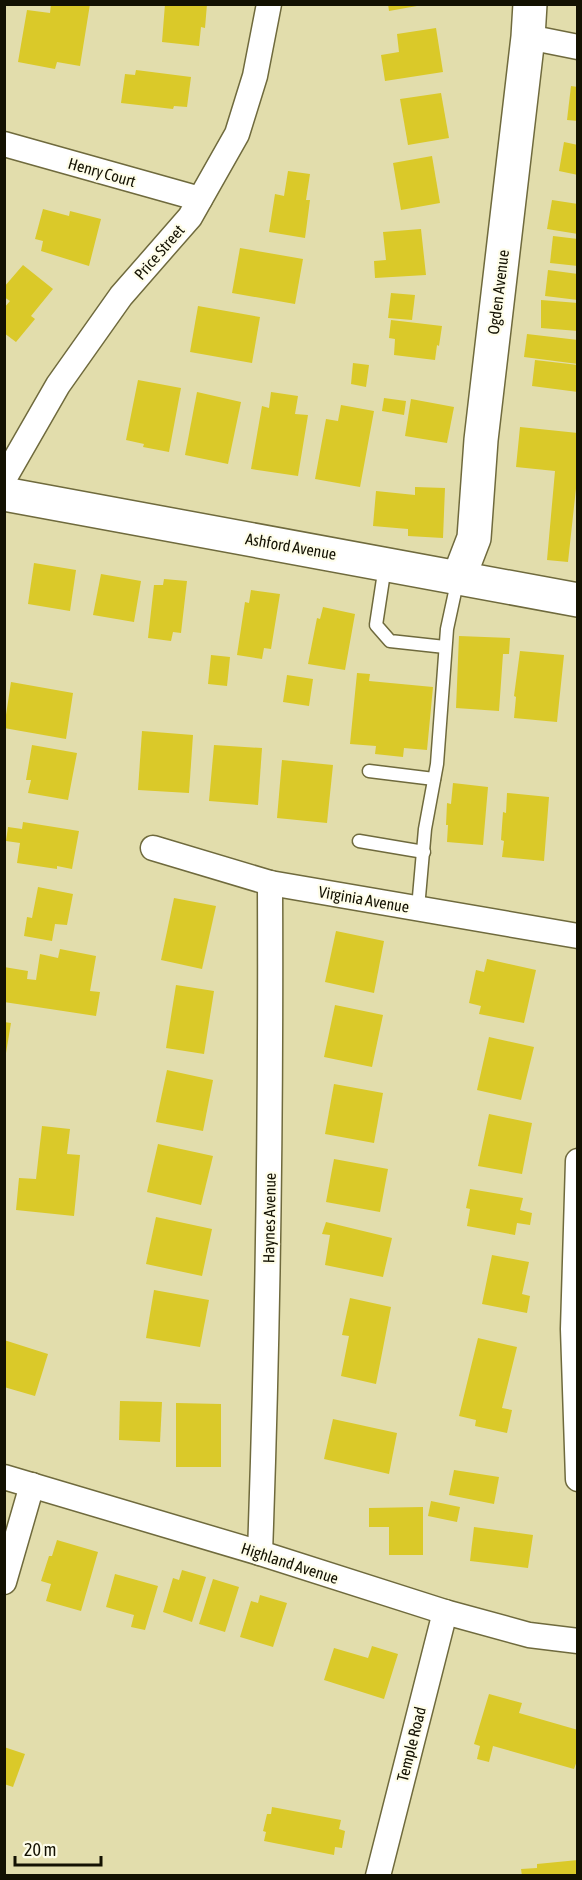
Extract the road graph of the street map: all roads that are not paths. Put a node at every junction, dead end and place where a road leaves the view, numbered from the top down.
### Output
1 (268, 4) edge
2 (530, 4) edge
3 (528, 37) junction
4 (578, 47) edge
5 (4, 144) edge
6 (200, 199) junction
7 (4, 479) edge
8 (4, 494) edge
9 (385, 564) junction
10 (459, 577) junction
11 (578, 600) edge
12 (445, 647) junction
13 (369, 771) dead end
14 (434, 779) junction
15 (359, 842) dead end
16 (153, 848) dead end
17 (423, 852) junction
18 (270, 883) junction
19 (418, 908) junction
20 (578, 936) edge
21 (578, 1161) edge
22 (4, 1477) edge
23 (578, 1479) edge
24 (32, 1485) junction
25 (261, 1553) junction
26 (4, 1582) edge
27 (445, 1612) junction
28 (578, 1641) edge
29 (378, 1875) edge

1 - 6 street, Price Street
2 - 3 street, Ogden Avenue
3 - 4 street
3 - 10 street, Ogden Avenue
5 - 6 street, Henry Court
6 - 7 street, Price Street
8 - 9 street, Ashford Avenue
9 - 10 street, Ashford Avenue
9 - 12 lane
10 - 11 street, Ashford Avenue
10 - 12 lane
12 - 14 lane
13 - 14 lane
14 - 17 lane
15 - 17 lane
16 - 18 street, Virginia Avenue
17 - 19 lane
18 - 19 street, Virginia Avenue
18 - 25 street, Haynes Avenue
19 - 20 street, Virginia Avenue
21 - 23 street
22 - 24 street, Highland Avenue
24 - 25 street, Highland Avenue
24 - 26 street
25 - 27 street, Highland Avenue
27 - 28 street, Highland Avenue
27 - 29 street, Temple Road

